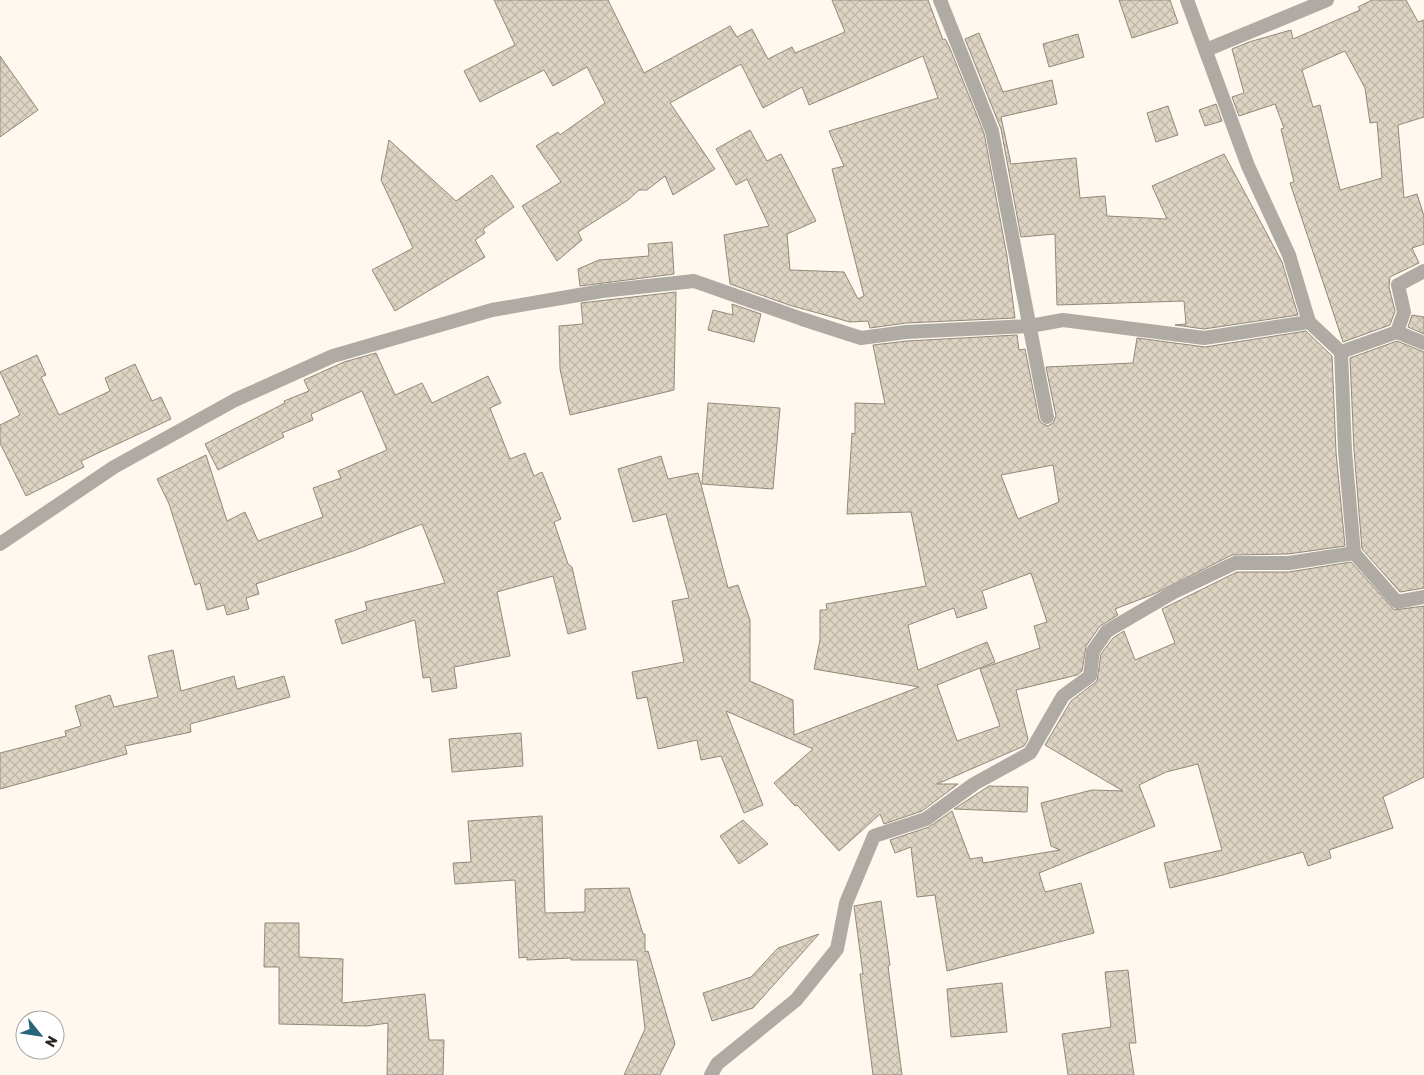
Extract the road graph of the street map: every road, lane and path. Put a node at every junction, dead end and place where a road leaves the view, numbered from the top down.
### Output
1 (940, 0) edge
2 (1187, 0) edge
3 (1327, 0) edge
4 (1206, 50) junction
5 (1424, 271) edge
6 (1309, 322) junction
7 (1030, 326) junction
8 (1397, 332) junction
9 (1424, 343) edge
10 (1341, 352) junction
11 (1047, 417) dead end
12 (0, 544) edge
13 (1354, 553) junction
14 (1424, 597) edge
15 (711, 1075) edge

1 - 7 street
2 - 4 street
3 - 4 street
4 - 6 street
5 - 8 street
6 - 7 street
6 - 10 street
7 - 11 street
7 - 12 street
8 - 9 street
8 - 10 street
10 - 13 street
13 - 14 street
13 - 15 street

